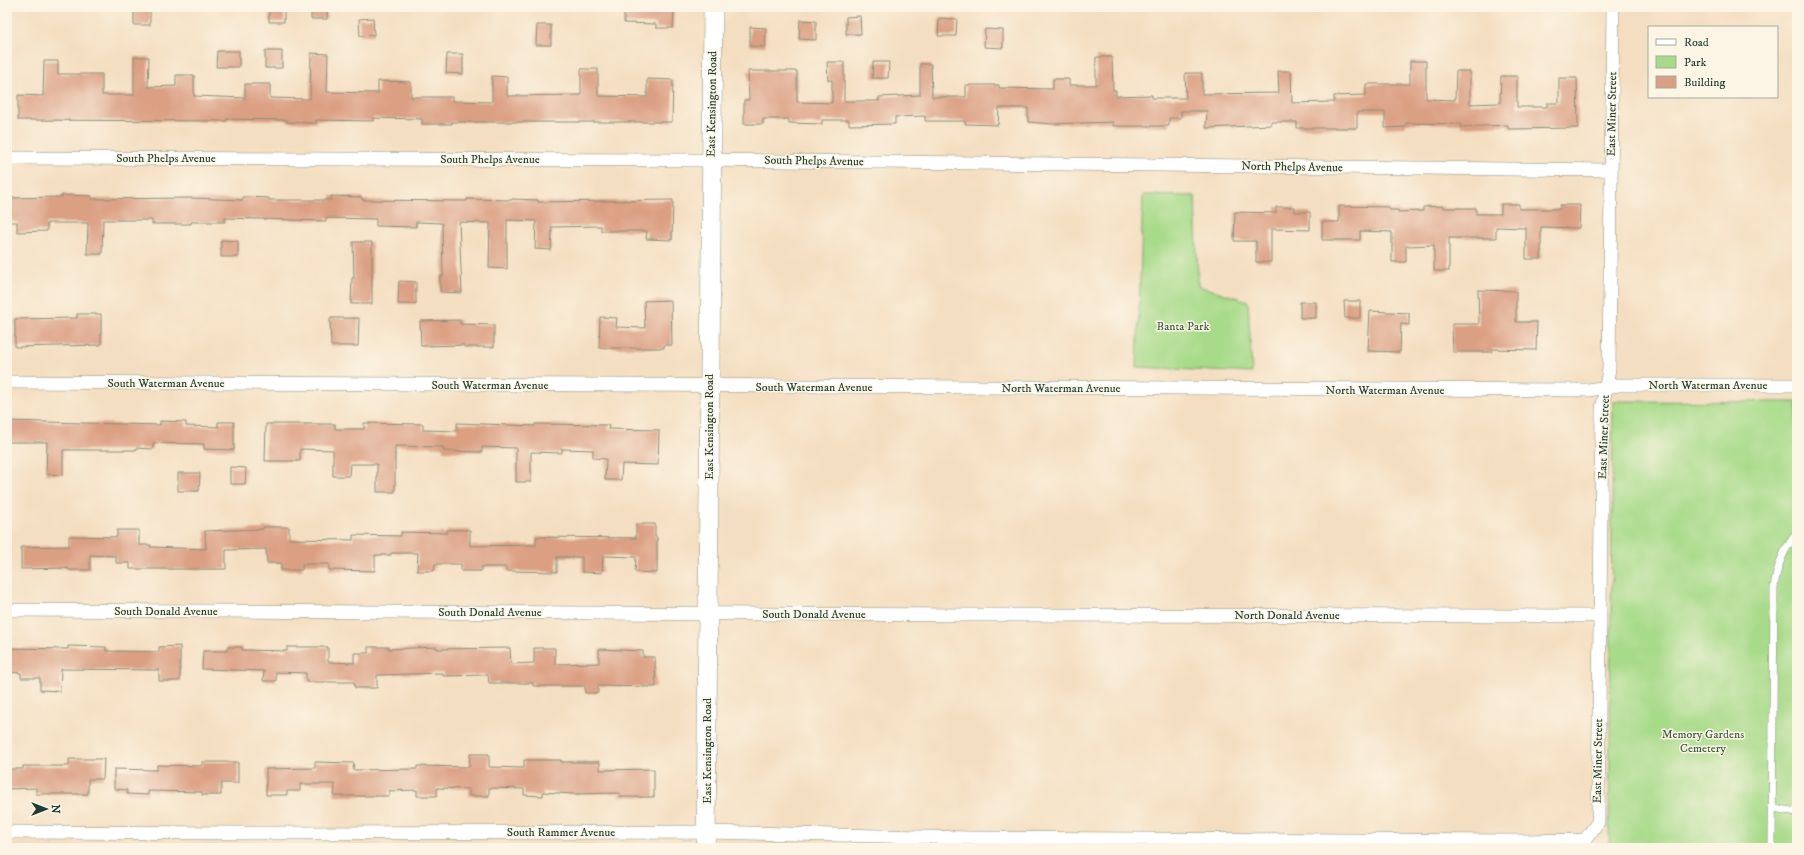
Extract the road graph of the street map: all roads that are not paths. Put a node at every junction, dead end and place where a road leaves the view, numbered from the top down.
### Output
1 (713, 7) edge
2 (1613, 7) edge
3 (7, 158) edge
4 (711, 160) junction
5 (973, 163) joint
6 (1611, 170) junction
7 (7, 382) edge
8 (1797, 385) edge
9 (710, 386) junction
10 (1606, 387) junction
11 (972, 388) joint
12 (1797, 533) edge
13 (7, 610) edge
14 (708, 614) junction
15 (974, 615) joint
16 (1600, 616) junction
17 (1773, 808) junction
18 (1797, 812) edge
19 (7, 832) edge
20 (706, 840) edge
21 (1585, 840) joint
22 (1497, 844) edge
23 (1772, 848) edge

1 - 4 main road, East Kensington Road
2 - 6 street, East Miner Street
3 - 4 street, South Phelps Avenue
4 - 5 street, South Phelps Avenue
4 - 9 main road, East Kensington Road
5 - 6 street, North Phelps Avenue
6 - 10 street, East Miner Street
7 - 9 street, South Waterman Avenue
8 - 10 street, North Waterman Avenue
9 - 11 street, South Waterman Avenue
9 - 14 main road, East Kensington Road
10 - 11 street, North Waterman Avenue
10 - 16 street, East Miner Street
12 - 17 lane
13 - 14 street, South Donald Avenue
14 - 15 street, South Donald Avenue
14 - 20 main road, East Kensington Road
15 - 16 street, North Donald Avenue
16 - 21 street, East Miner Street
17 - 18 lane
17 - 23 lane
19 - 20 street, South Rammer Avenue
20 - 22 street, South Rammer Avenue
21 - 22 street, South Rammer Avenue

